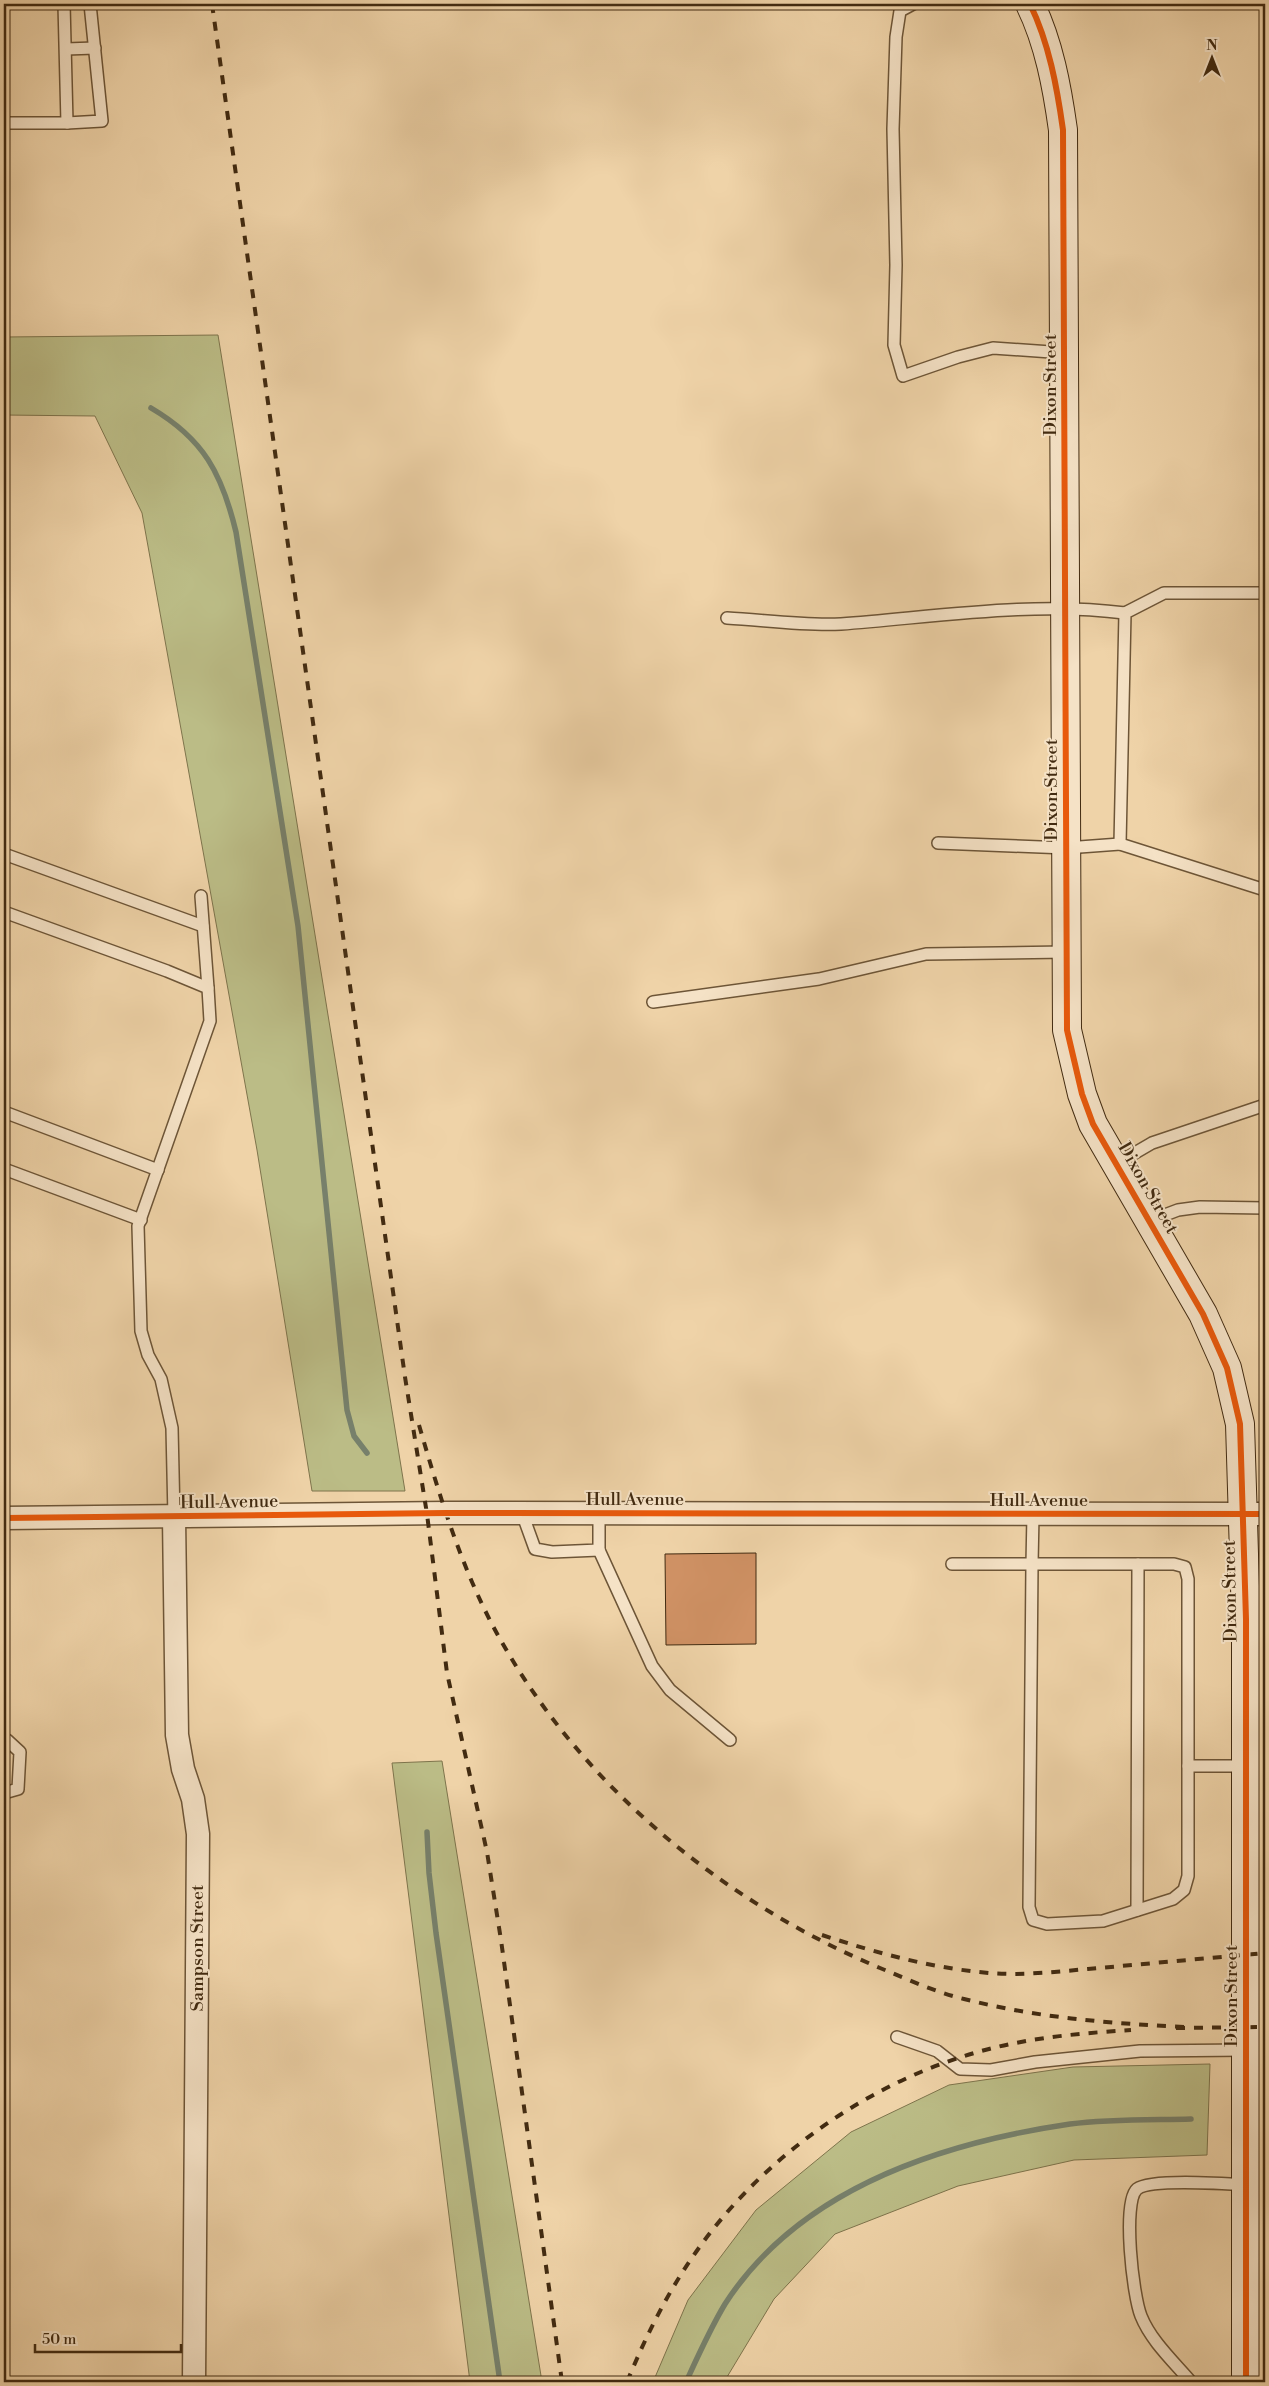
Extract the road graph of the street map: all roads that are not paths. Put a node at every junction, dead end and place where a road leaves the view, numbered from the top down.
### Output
1 (64, 4) edge
2 (90, 4) edge
3 (913, 4) edge
4 (1030, 4) edge
5 (95, 48) junction
6 (66, 49) junction
7 (4, 123) edge
8 (68, 123) junction
9 (1065, 353) junction
10 (1265, 593) edge
11 (1066, 609) junction
12 (1125, 613) junction
13 (727, 618) dead end
14 (938, 843) dead end
15 (1120, 844) junction
16 (1066, 848) junction
17 (4, 854) edge
18 (1265, 890) edge
19 (201, 896) dead end
20 (4, 912) edge
21 (203, 926) junction
22 (1066, 952) junction
23 (208, 988) junction
24 (652, 1002) dead end
25 (1265, 1106) edge
26 (4, 1112) edge
27 (1116, 1164) junction
28 (4, 1169) edge
29 (158, 1170) junction
30 (1265, 1208) edge
31 (141, 1220) junction
32 (1149, 1220) junction
33 (522, 1513) junction
34 (599, 1513) junction
35 (1254, 1514) edge
36 (1033, 1515) junction
37 (174, 1517) junction
38 (4, 1518) edge
39 (599, 1550) junction
40 (952, 1564) dead end
41 (1032, 1564) junction
42 (1138, 1564) junction
43 (1255, 1600) edge
44 (4, 1740) edge
45 (730, 1740) dead end
46 (1188, 1766) junction
47 (1246, 1766) junction
48 (4, 1793) edge
49 (1137, 1910) junction
50 (1255, 1931) edge
51 (897, 2037) dead end
52 (1246, 2050) junction
53 (1255, 2185) edge
54 (194, 2382) edge
55 (1191, 2382) edge
56 (1246, 2382) edge

1 - 6 lane
2 - 5 lane
3 - 9 lane
4 - 9 street, Dixon Street
5 - 6 lane
5 - 8 lane
6 - 8 lane
7 - 8 lane
9 - 11 street, Dixon Street
10 - 12 lane
11 - 12 lane
11 - 13 lane
11 - 16 street, Dixon Street
12 - 15 lane
14 - 16 lane
15 - 16 lane
15 - 18 lane
16 - 22 street, Dixon Street
17 - 21 lane
19 - 21 lane
20 - 23 lane
21 - 23 lane
22 - 24 lane
22 - 27 street, Dixon Street
23 - 29 lane
25 - 27 lane
26 - 29 lane
27 - 32 street, Dixon Street
28 - 31 lane
29 - 31 lane
30 - 32 lane
31 - 37 lane
32 - 35 street, Dixon Street
33 - 34 street, Hull Avenue
33 - 37 street, Hull Avenue
33 - 39 lane
34 - 36 street, Hull Avenue
34 - 39 lane
35 - 36 street, Hull Avenue
35 - 43 street, Dixon Street
36 - 41 lane
37 - 38 street, Hull Avenue
37 - 54 street, Sampson Street
39 - 45 lane
40 - 41 lane
41 - 42 lane
41 - 49 lane
42 - 46 lane
42 - 49 lane
43 - 47 street, Dixon Street
44 - 48 lane
46 - 47 lane
46 - 49 lane
47 - 50 street, Dixon Street
50 - 52 street, Dixon Street
51 - 52 lane
52 - 53 street, Dixon Street
53 - 55 lane
53 - 56 street, Dixon Street

